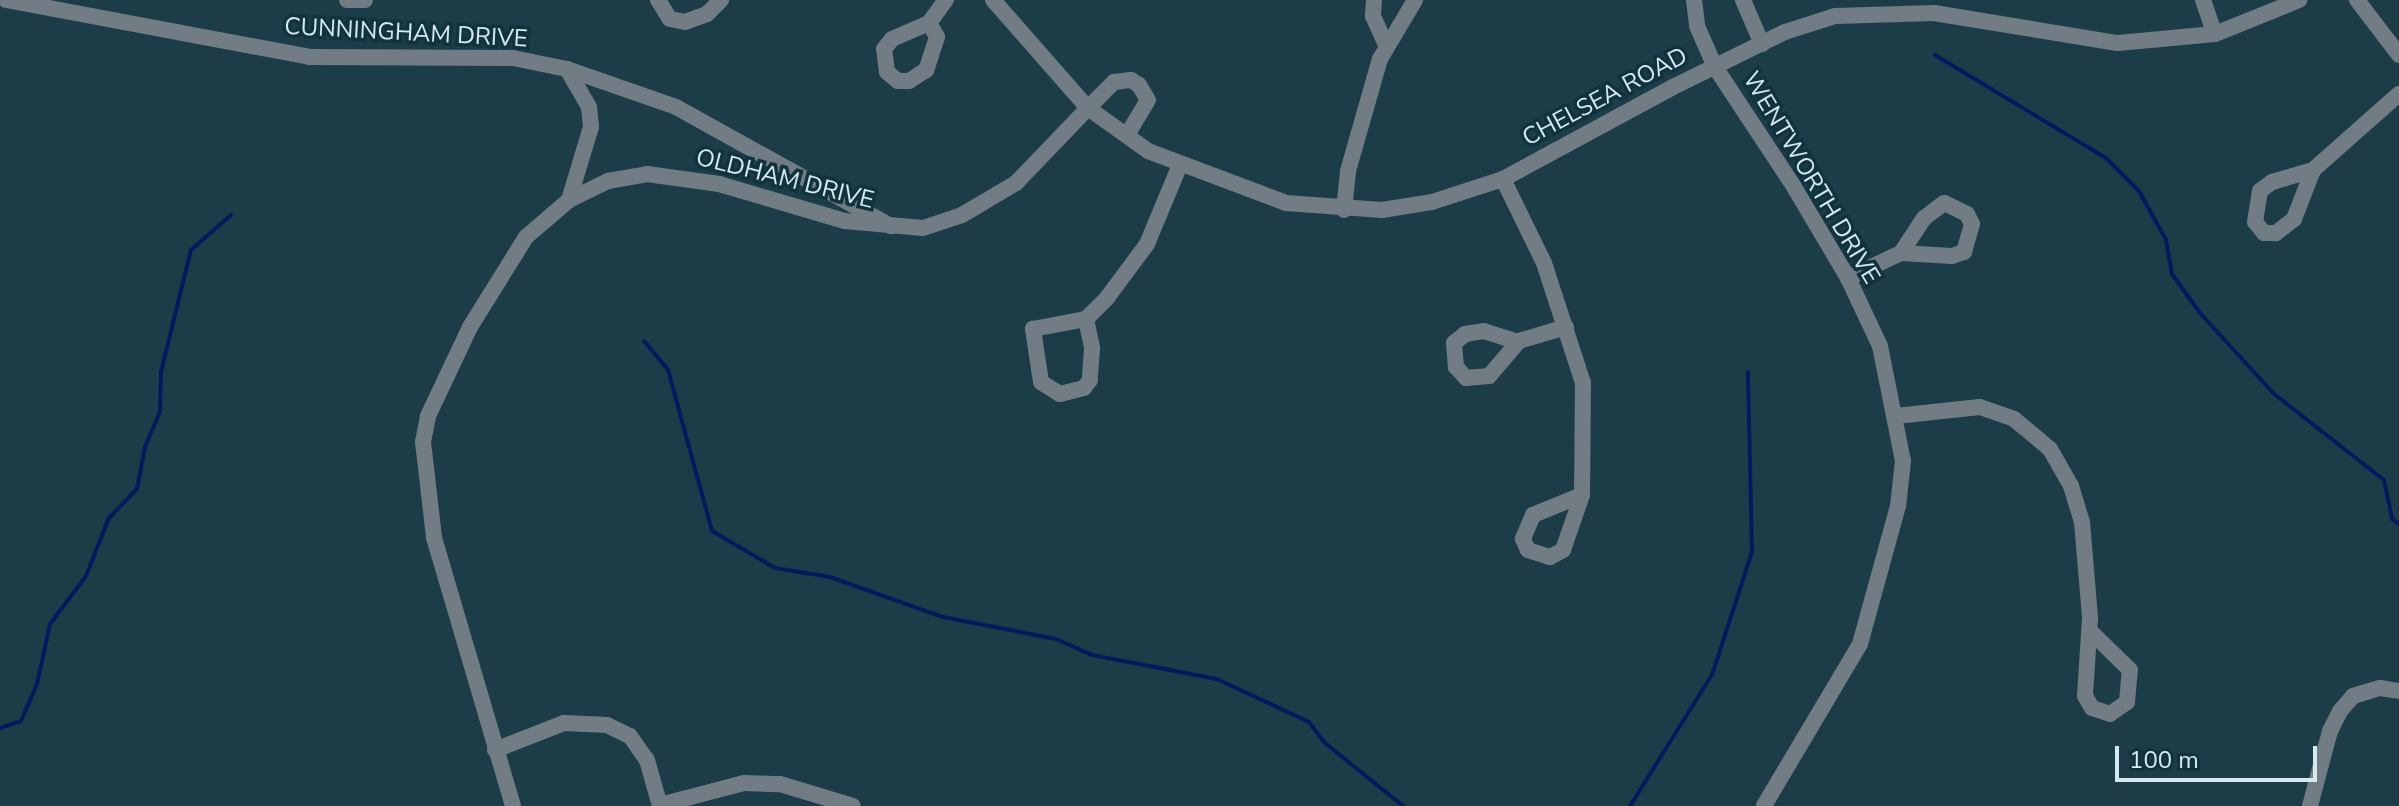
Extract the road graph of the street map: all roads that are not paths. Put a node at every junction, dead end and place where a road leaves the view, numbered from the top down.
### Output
1 (6, 0) edge
2 (347, 0) edge
3 (365, 0) edge
4 (658, 0) edge
5 (721, 0) edge
6 (946, 0) edge
7 (1374, 0) edge
8 (1415, 0) edge
9 (1694, 0) edge
10 (1743, 0) edge
11 (2203, 0) edge
12 (2299, 0) edge
13 (2357, 0) edge
14 (33, 2) edge
15 (1004, 3) edge
16 (929, 23) dead end
17 (2215, 34) junction
18 (1762, 44) junction
19 (1387, 47) junction
20 (2399, 55) edge
21 (1715, 67) junction
22 (567, 69) junction
23 (2399, 94) edge
24 (1088, 108) junction
25 (1127, 135) junction
26 (1179, 167) junction
27 (2313, 170) dead end
28 (1503, 179) junction
29 (569, 200) junction
30 (1344, 210) junction
31 (896, 229) junction
32 (1901, 253) dead end
33 (1848, 278) junction
34 (1086, 319) junction
35 (1566, 327) junction
36 (1519, 341) dead end
37 (1896, 416) junction
38 (1582, 495) dead end
39 (2090, 631) junction
40 (2399, 691) edge
41 (495, 750) junction
42 (513, 806) edge
43 (660, 806) edge
44 (853, 806) edge
45 (1764, 806) edge
46 (2310, 806) edge

1 - 14 street, CUNNINGHAM DRIVE
2 - 3 street
4 - 5 street
6 - 16 street
7 - 19 street
8 - 19 street
9 - 21 street, WENTWORTH DRIVE
10 - 18 street
11 - 17 street
12 - 17 street, CHELSEA ROAD
13 - 20 street
14 - 22 street, CUNNINGHAM DRIVE
15 - 24 street, CHELSEA ROAD
17 - 18 street, CHELSEA ROAD
18 - 21 street, CHELSEA ROAD
19 - 30 street
21 - 28 street, CHELSEA ROAD
21 - 33 street, WENTWORTH DRIVE
22 - 29 street
22 - 31 street, CUNNINGHAM DRIVE
23 - 27 street
24 - 25 street, CHELSEA ROAD
24 - 25 street, OLDHAM DRIVE
24 - 31 street, OLDHAM DRIVE
25 - 26 street, CHELSEA ROAD
26 - 30 street, CHELSEA ROAD
26 - 34 street
28 - 30 street, CHELSEA ROAD
28 - 35 street
29 - 31 street, OLDHAM DRIVE
29 - 41 street, OLDHAM DRIVE
32 - 33 street
33 - 37 street, WENTWORTH DRIVE
34 - 34 street
35 - 36 street
35 - 38 street
37 - 39 street
37 - 45 street, WENTWORTH DRIVE
39 - 39 street
40 - 46 street
41 - 42 street, OLDHAM DRIVE
41 - 43 street
43 - 44 street

